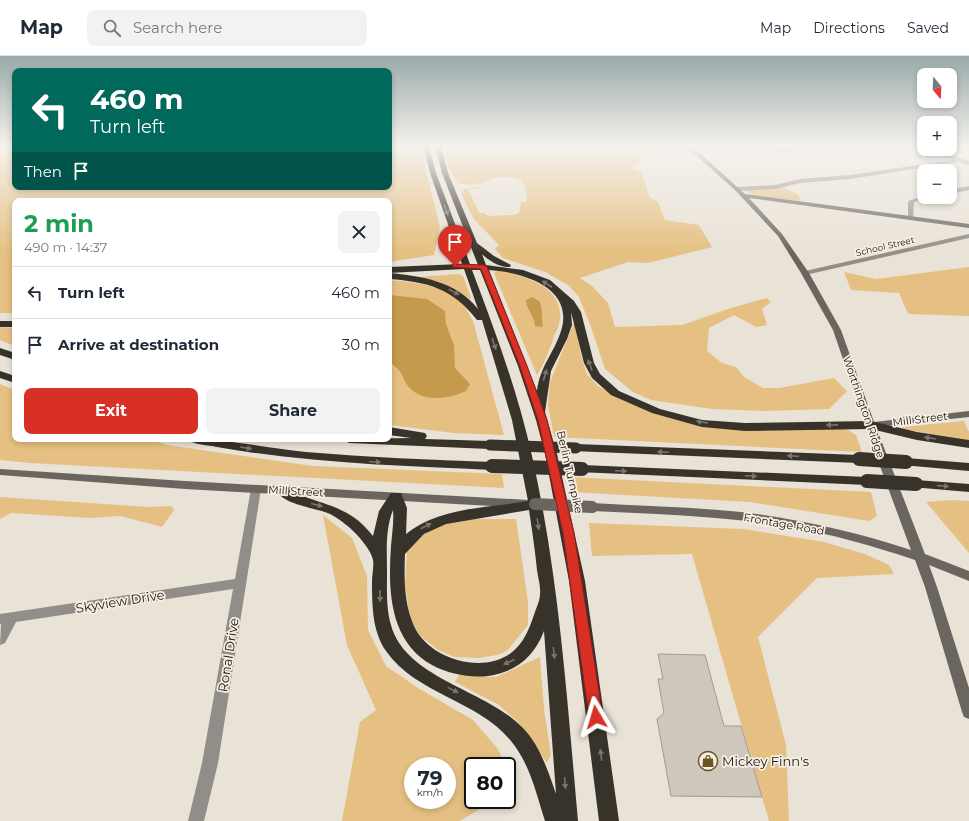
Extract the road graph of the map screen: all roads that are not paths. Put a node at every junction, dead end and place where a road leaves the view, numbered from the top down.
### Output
1 (436, 182) edge
2 (449, 182) edge
3 (728, 182) edge
4 (797, 182) edge
5 (969, 188) edge
6 (736, 189) junction
7 (957, 191) edge
8 (744, 196) junction
9 (917, 199) edge
10 (910, 218) junction
11 (969, 226) edge
12 (969, 236) edge
13 (474, 242) junction
14 (484, 267) junction
15 (467, 268) junction
16 (392, 270) edge
17 (805, 274) junction
18 (530, 275) junction
19 (392, 276) edge
20 (392, 276) edge
21 (561, 297) junction
22 (0, 324) edge
23 (12, 324) edge
24 (487, 325) junction
25 (0, 351) edge
26 (12, 356) edge
27 (0, 374) edge
28 (12, 379) edge
29 (540, 414) junction
30 (969, 414) edge
31 (870, 425) junction
32 (392, 431) edge
33 (392, 441) edge
34 (210, 442) edge
35 (473, 444) junction
36 (969, 444) edge
37 (969, 467) edge
38 (0, 472) edge
39 (969, 488) edge
40 (256, 489) junction
41 (282, 490) junction
42 (396, 496) junction
43 (535, 504) joint
44 (497, 506) junction
45 (398, 552) junction
46 (380, 556) junction
47 (920, 558) junction
48 (969, 576) edge
49 (240, 583) junction
50 (548, 595) junction
51 (6, 618) edge
52 (0, 639) edge
53 (969, 712) edge
54 (196, 821) edge
55 (555, 821) edge
56 (568, 821) edge
57 (609, 821) edge

1 -> 15 highway
2 - 13 highway, Berlin Turnpike
3 - 6 street, Worthington Ridge
4 - 6 street
5 - 7 street
6 - 8 street, Worthington Ridge
8 - 10 street
8 - 17 street, Worthington Ridge
9 - 10 street
10 - 11 street
12 - 17 street, School Street
13 - 14 highway, Berlin Turnpike
13 - 18 highway
14 - 15 highway
14 - 18 highway
14 - 29 highway, Berlin Turnpike
15 - 16 highway
15 - 19 highway
15 - 24 highway
17 - 31 street, Worthington Ridge
21 -> 18 highway
20 -> 24 highway
29 -> 21 highway
31 -> 21 highway
22 - 23 highway
24 -> 50 highway
25 - 26 highway
27 - 28 highway
57 -> 29 highway, Berlin Turnpike
30 - 31 street, Mill Street
36 -> 31 highway
31 - 47 street, Worthington Ridge
32 - 35 highway
33 - 35 highway
34 -> 39 highway, bridge
37 -> 35 highway, bridge
38 - 40 street, Mill Street
40 - 41 street, Mill Street
40 - 49 street, Ronal Drive
41 - 42 street, Mill Street
41 -> 46 highway
42 - 44 street, Mill Street
42 - 45 highway
42 - 46 highway
43 - 44 highway
43 - 47 street, Frontage Road, bridge
45 -> 44 highway
50 -> 45 highway
46 -> 55 highway
47 - 48 street, Frontage Road
47 - 53 street, Worthington Ridge
49 - 51 street, Skyview Drive
49 - 54 street, Ronal Drive
50 -> 56 highway
51 - 52 street

